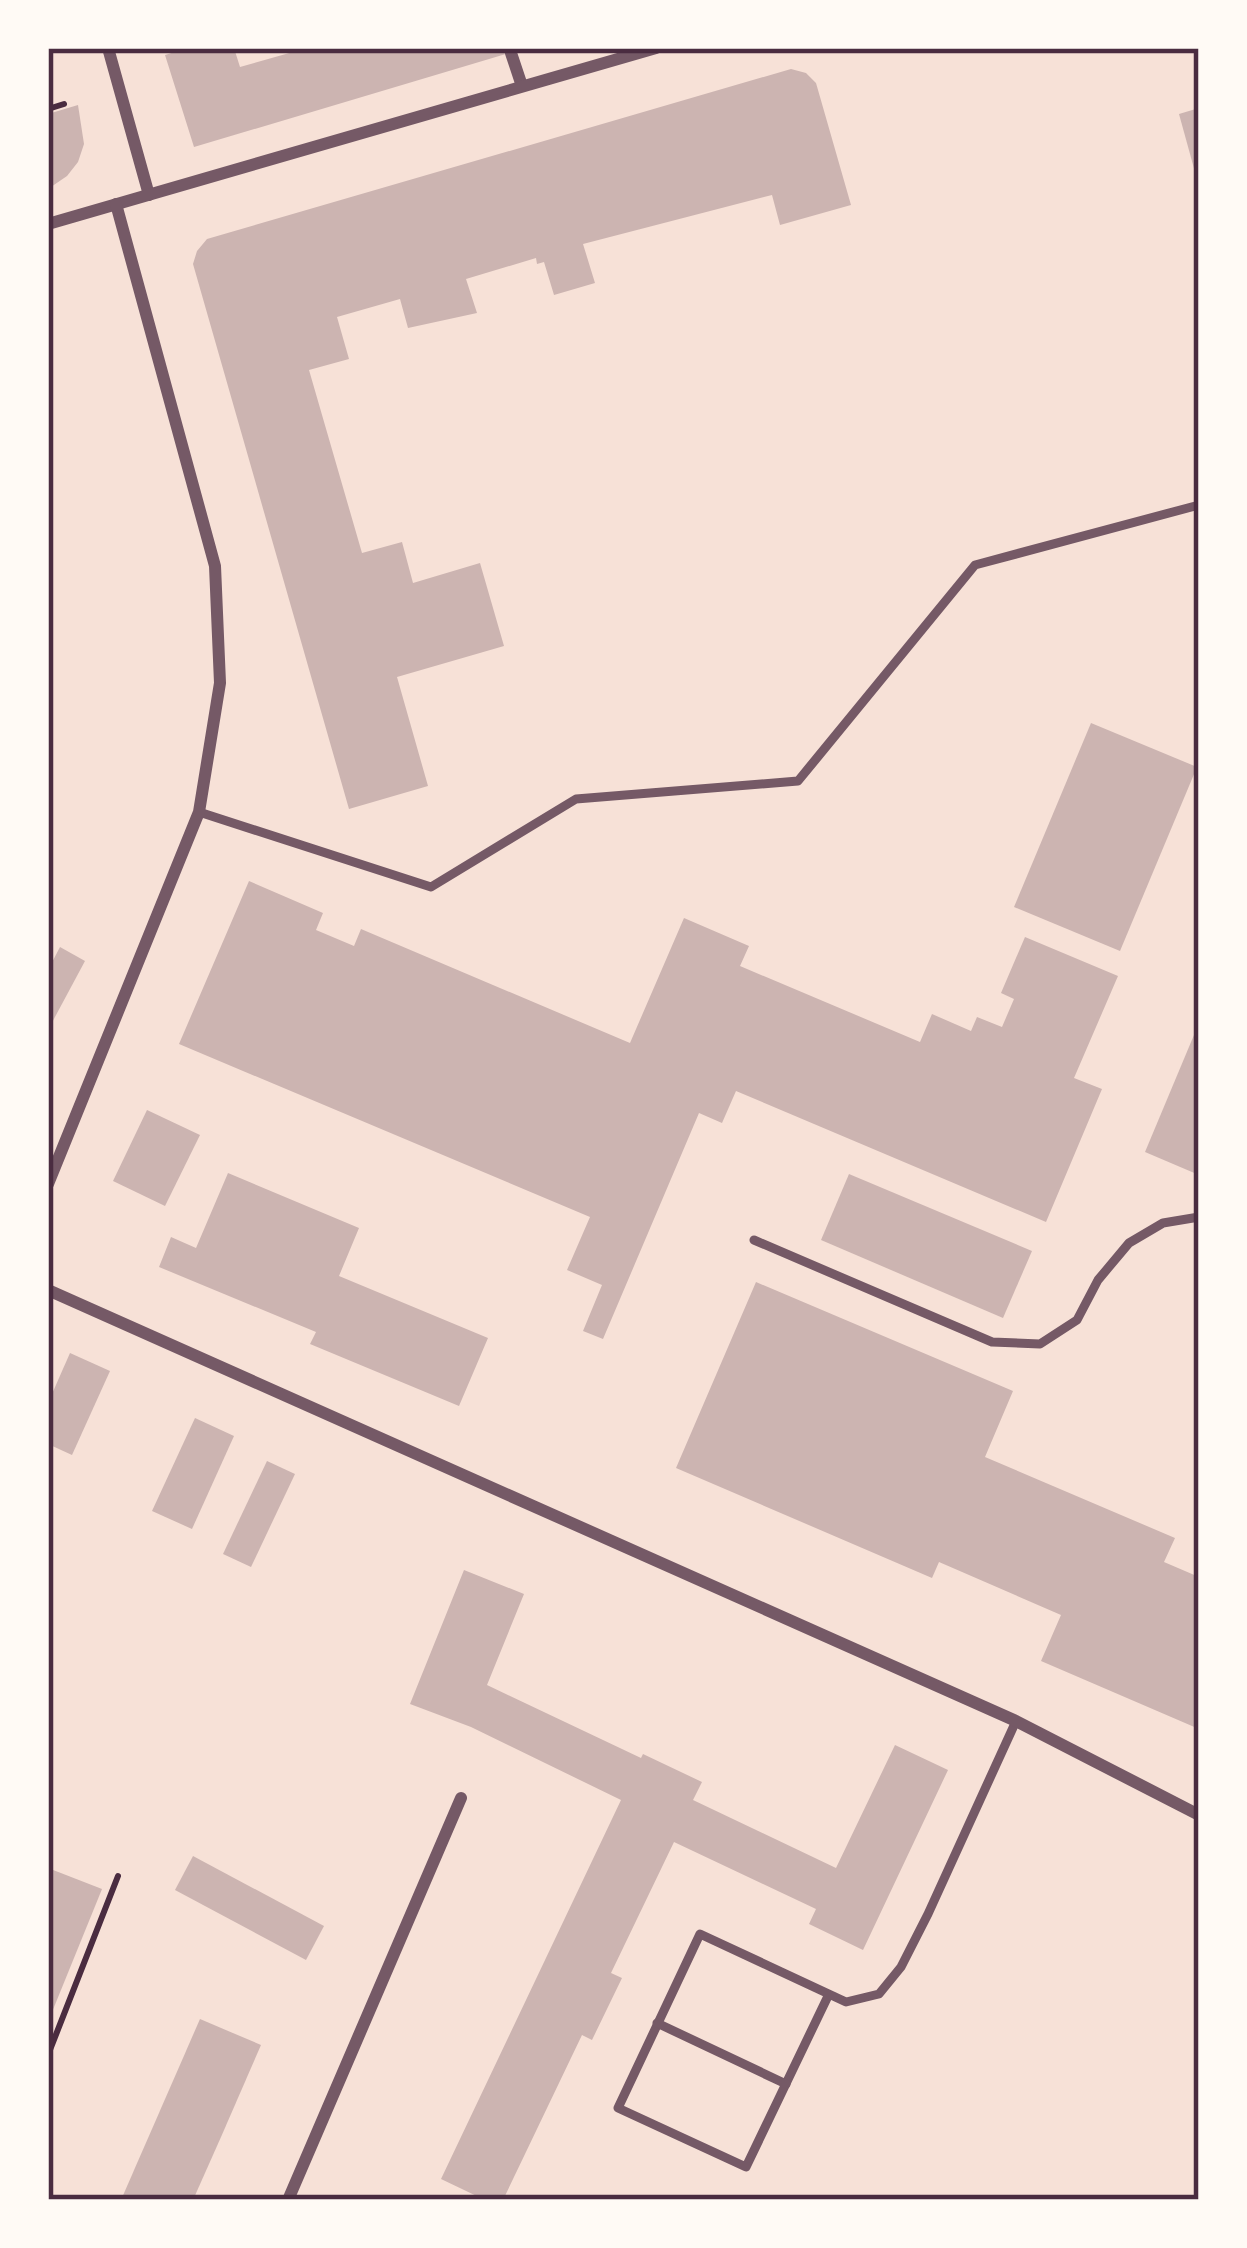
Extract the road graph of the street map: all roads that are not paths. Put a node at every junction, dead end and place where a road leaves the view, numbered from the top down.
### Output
1 (108, 48) edge
2 (656, 48) edge
3 (511, 52) dead end
4 (523, 86) junction
5 (149, 195) junction
6 (116, 205) junction
7 (48, 224) edge
8 (1199, 506) edge
9 (200, 812) junction
10 (48, 1184) edge
11 (1199, 1217) edge
12 (754, 1240) dead end
13 (48, 1291) edge
14 (1016, 1720) junction
15 (461, 1798) dead end
16 (1199, 1815) edge
17 (829, 1994) junction
18 (657, 2024) junction
19 (786, 2084) junction
20 (288, 2200) edge

1 - 5 street
2 - 4 street
3 - 4 street
4 - 5 street
5 - 6 street
6 - 7 street
6 - 9 street
8 - 9 lane
9 - 10 street
11 - 12 lane
13 - 14 street
14 - 16 street
14 - 17 lane
15 - 20 street
17 - 18 lane
17 - 19 lane
18 - 19 lane
18 - 19 lane

